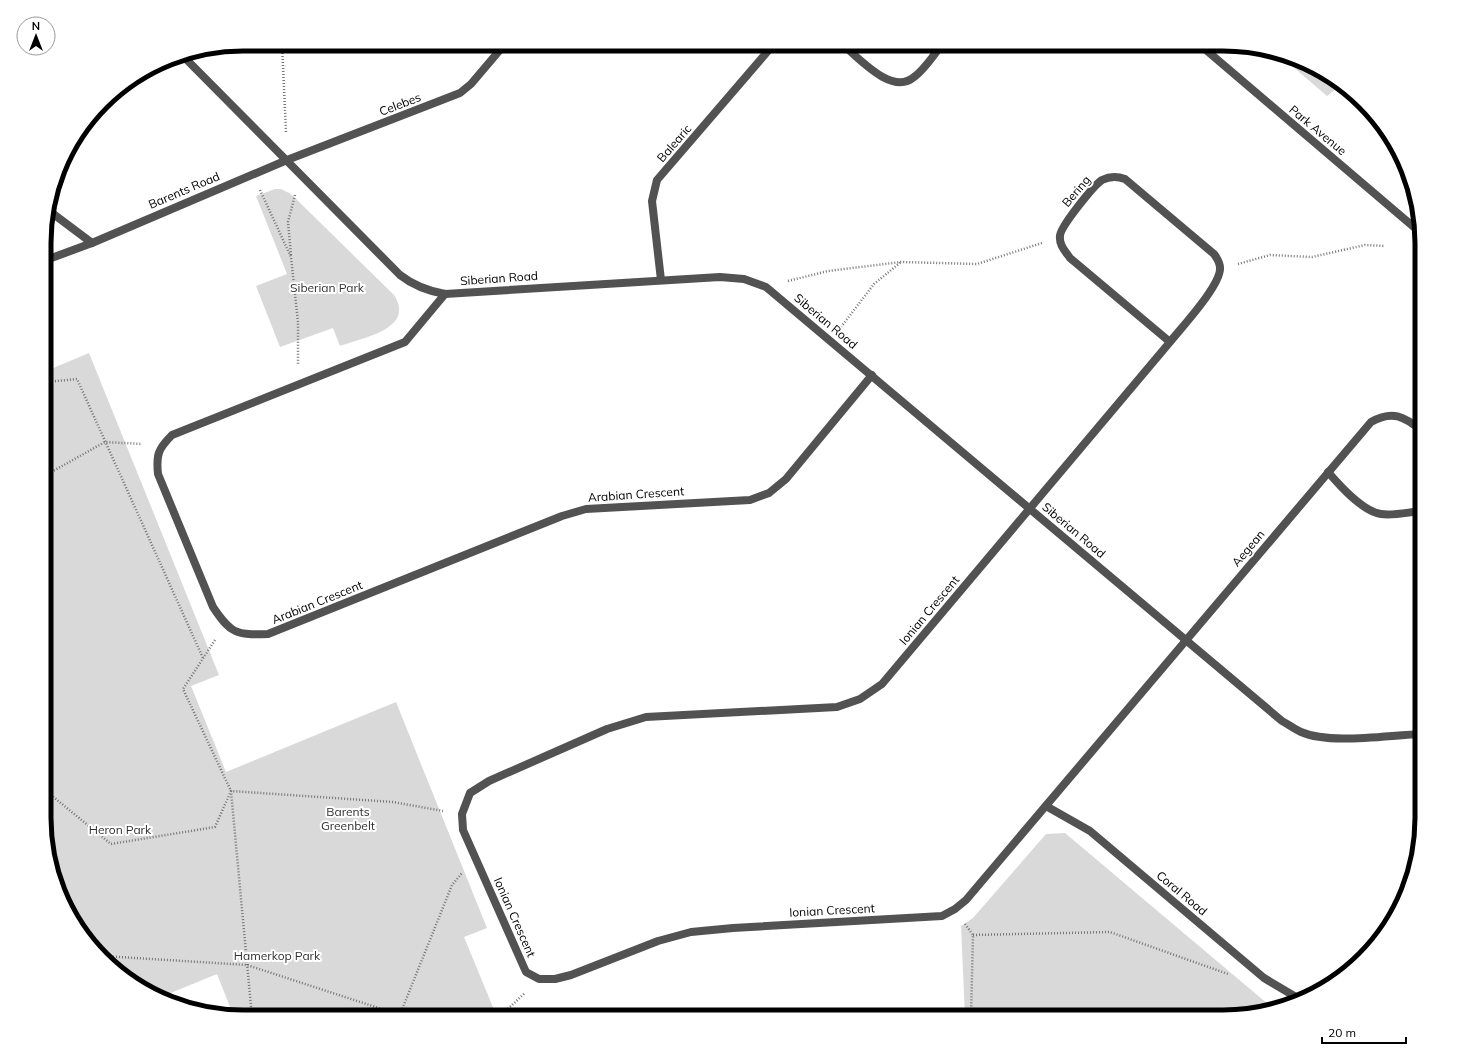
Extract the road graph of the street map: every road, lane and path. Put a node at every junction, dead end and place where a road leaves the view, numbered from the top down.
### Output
1 (282, 51) edge
2 (499, 51) edge
3 (768, 51) edge
4 (850, 51) edge
5 (936, 51) edge
6 (1207, 51) edge
7 (187, 60) edge
8 (287, 160) junction
9 (252, 174) junction
10 (312, 185) junction
11 (54, 214) edge
12 (1415, 228) edge
13 (1059, 238) junction
14 (92, 243) junction
15 (1385, 246) dead end
16 (292, 257) junction
17 (51, 258) edge
18 (901, 262) junction
19 (1220, 269) junction
20 (661, 280) junction
21 (766, 287) junction
22 (445, 294) junction
23 (831, 341) junction
24 (1170, 342) junction
25 (872, 375) junction
26 (51, 382) edge
27 (298, 385) junction
28 (1415, 426) edge
29 (105, 442) junction
30 (162, 445) junction
31 (51, 472) edge
32 (1328, 472) junction
33 (1030, 508) junction
34 (1415, 512) edge
35 (225, 626) junction
36 (1185, 640) junction
37 (204, 658) junction
38 (1415, 734) edge
39 (231, 791) junction
40 (51, 796) edge
41 (1046, 806) junction
42 (462, 814) junction
43 (475, 857) junction
44 (955, 910) junction
45 (973, 935) junction
46 (110, 956) edge
47 (247, 965) junction
48 (1235, 976) dead end
49 (540, 979) junction
50 (1294, 996) edge
51 (251, 1010) edge
52 (381, 1010) edge
53 (401, 1010) edge
54 (507, 1010) edge
55 (971, 1010) edge

1 - 8 path
2 - 8 street, Celebes
3 - 20 street, Balearic
4 - 5 street
6 - 12 street, Park Avenue
7 - 8 street, Siberian Road
8 - 9 street, Barents Road
8 - 10 street, Siberian Road
9 - 14 street, Barents Road
9 - 16 path
10 - 16 path
10 - 22 street, Siberian Road
11 - 14 street
13 - 18 path
13 - 19 street, Bering
13 - 24 street
14 - 17 street, Barents Road
15 - 19 path
16 - 27 path
18 - 21 path
18 - 23 path
19 - 24 street
20 - 21 street, Siberian Road
20 - 22 street, Siberian Road
21 - 23 street, Siberian Road
22 - 27 street
23 - 25 street, Siberian Road
24 - 33 street
25 - 33 street, Siberian Road
25 - 35 street, Arabian Crescent
26 - 29 path
27 - 30 street
28 - 32 street, Aegean
29 - 30 path
29 - 31 path
29 - 37 path
30 - 35 street
32 - 34 street
32 - 36 street, Aegean
33 - 36 street, Siberian Road
33 - 42 street, Ionian Crescent
35 - 37 path
36 - 38 street, Siberian Road
36 - 41 street, Ionian Crescent
37 - 39 path
39 - 40 path
39 - 42 path
39 - 47 path
41 - 44 street, Ionian Crescent
41 - 50 street, Coral Road
42 - 43 street, Ionian Crescent
43 - 49 street, Ionian Crescent
43 - 53 path
44 - 45 path
44 - 49 street, Ionian Crescent
45 - 48 path
45 - 55 path
46 - 47 path
47 - 51 path
47 - 52 path
49 - 54 path

